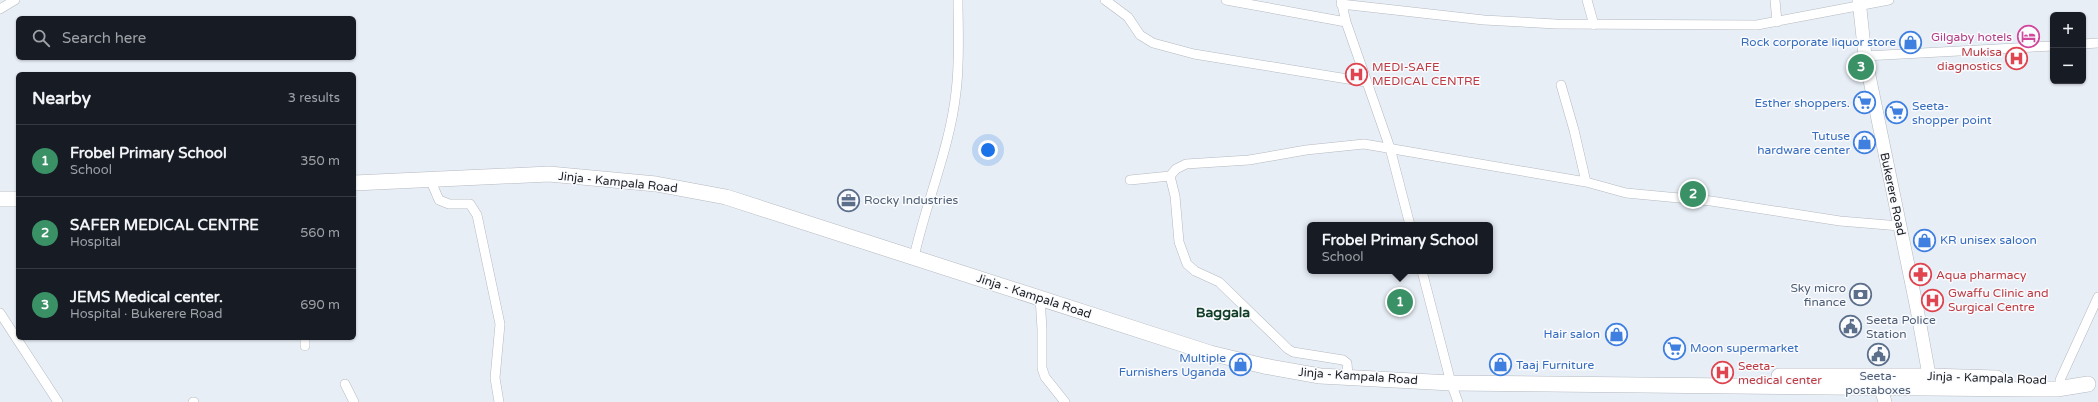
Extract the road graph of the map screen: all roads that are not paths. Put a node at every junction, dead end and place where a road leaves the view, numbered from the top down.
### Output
1 (15, 0) edge
2 (958, 0) edge
3 (1105, 0) edge
4 (1226, 0) edge
5 (1587, 0) edge
6 (1775, 0) edge
7 (1888, 0) edge
8 (1341, 2) edge
9 (1859, 3) edge
10 (0, 9) edge
11 (1346, 22) junction
12 (1777, 22) junction
13 (1594, 25) junction
14 (2098, 43) edge
15 (2086, 44) edge
16 (2050, 46) edge
17 (1865, 56) junction
18 (1366, 82) junction
19 (1561, 85) dead end
20 (1390, 148) junction
21 (1170, 176) junction
22 (430, 179) junction
23 (1130, 180) dead end
24 (1586, 182) junction
25 (356, 183) edge
26 (16, 199) edge
27 (0, 200) edge
28 (1409, 222) edge
29 (1900, 226) junction
30 (914, 257) junction
31 (1423, 274) edge
32 (1040, 297) junction
33 (2098, 297) edge
34 (0, 313) edge
35 (16, 338) edge
36 (18, 340) edge
37 (1348, 376) junction
38 (2060, 380) junction
39 (1879, 381) junction
40 (1930, 382) junction
41 (1451, 383) junction
42 (345, 384) dead end
43 (2093, 384) edge
44 (58, 402) edge
45 (354, 402) edge
46 (498, 402) edge
47 (1065, 402) edge
48 (1458, 402) edge
49 (1885, 402) edge

1 - 10 street
2 - 30 street
3 - 18 street
4 - 11 street
5 - 13 street
6 - 12 street
7 - 9 street
8 - 11 street
8 - 13 street
9 - 12 street
9 - 17 main road, Bukerere Road
11 - 18 street
12 - 13 street
14 - 15 street
16 - 17 street
17 - 29 main road, Bukerere Road
18 - 20 street
19 - 24 street
20 - 21 street
20 - 24 street
20 - 28 street
21 - 23 street
21 - 37 street
22 - 25 highway, Jinja - Kampala Road
22 - 30 highway, Jinja - Kampala Road
22 - 46 street
24 - 29 street
26 - 27 highway
29 - 40 main road, Bukerere Road
30 - 32 highway, Jinja - Kampala Road
31 - 41 street
32 - 37 highway, Jinja - Kampala Road
32 - 47 street
33 - 38 street
34 - 35 street
36 - 44 street
37 - 41 highway, Jinja - Kampala Road
38 - 40 highway, Jinja - Kampala Road
38 - 43 highway, Jinja - Kampala Road
39 - 40 highway, Jinja - Kampala Road
39 - 41 highway, Jinja - Kampala Road
39 - 49 main road
40 - 43 highway, Jinja - Kampala Road
41 - 48 street
42 - 45 street

